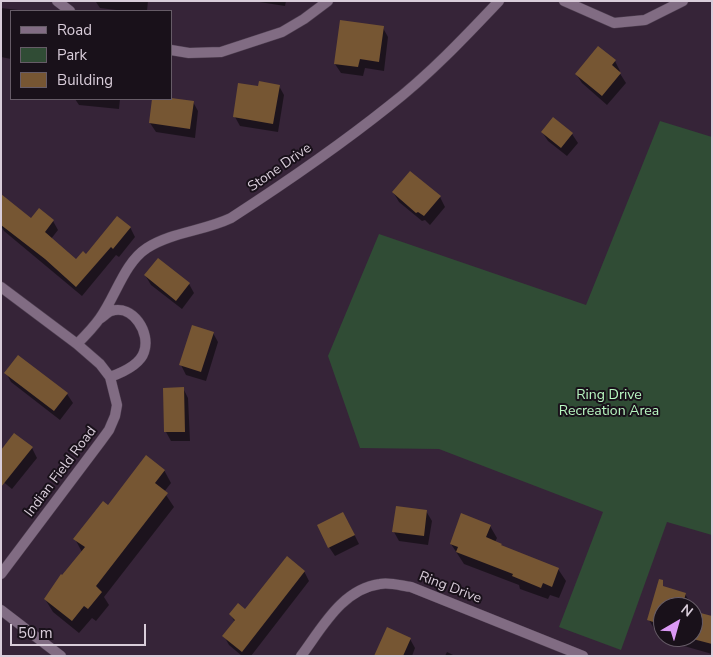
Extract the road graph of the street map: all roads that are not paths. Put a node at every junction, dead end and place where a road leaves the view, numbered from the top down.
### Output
1 (58, 1) edge
2 (328, 1) edge
3 (499, 1) edge
4 (564, 1) edge
5 (683, 1) edge
6 (69, 10) edge
7 (172, 50) edge
8 (1, 287) edge
9 (100, 318) junction
10 (76, 344) junction
11 (110, 377) junction
12 (1, 574) edge
13 (1, 610) edge
14 (61, 656) edge
15 (301, 656) edge
16 (583, 656) edge

1 - 6 street
2 - 7 street
3 - 9 street, Stone Drive
4 - 5 street
8 - 10 street, Indian Field Road
9 - 10 street, Stone Drive
9 - 11 street
10 - 11 street, Indian Field Road
11 - 12 street, Indian Field Road
13 - 14 street
15 - 16 street, Ring Drive

